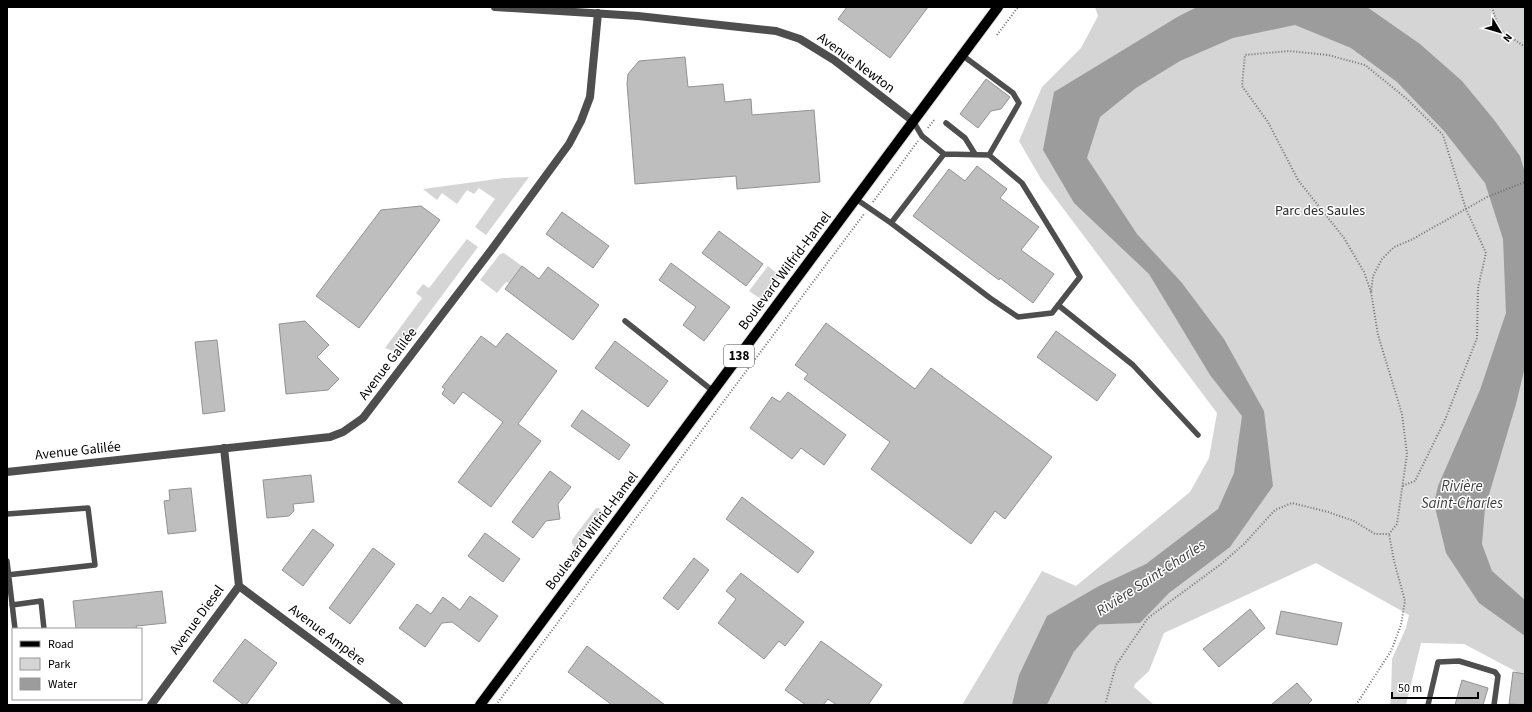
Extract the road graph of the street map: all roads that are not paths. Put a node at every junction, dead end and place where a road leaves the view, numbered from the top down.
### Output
1 (495, 7) edge
2 (998, 7) edge
3 (598, 13) junction
4 (962, 55) junction
5 (913, 121) junction
6 (946, 123) dead end
7 (944, 154) junction
8 (975, 154) junction
9 (989, 155) junction
10 (856, 199) junction
11 (891, 223) junction
12 (1058, 305) junction
13 (625, 321) dead end
14 (714, 391) junction
15 (1198, 435) dead end
16 (224, 448) junction
17 (7, 472) edge
18 (7, 514) edge
19 (7, 561) edge
20 (8, 575) edge
21 (239, 586) junction
22 (12, 605) junction
23 (15, 628) edge
24 (44, 628) edge
25 (151, 705) edge
26 (399, 705) edge
27 (480, 705) edge
28 (1428, 705) edge
29 (1494, 705) edge

1 - 3 street, Avenue Newton
2 - 4 main road, Boulevard Wilfrid-Hamel / 138
3 - 5 street, Avenue Newton
3 - 16 street, Avenue Galilée
4 - 5 main road, Boulevard Wilfrid-Hamel / 138
4 - 9 lane
5 - 7 lane
5 - 10 main road, Boulevard Wilfrid-Hamel / 138
6 - 8 lane
7 - 8 lane
7 - 11 lane
8 - 9 lane
9 - 12 lane
10 - 11 lane
10 - 14 main road, Boulevard Wilfrid-Hamel / 138
11 - 12 lane
12 - 15 lane
13 - 14 lane
14 - 27 main road, Boulevard Wilfrid-Hamel / 138
16 - 17 street, Avenue Galilée
16 - 21 street, Avenue Diesel
18 - 20 lane
19 - 20 lane
20 - 22 lane
21 - 25 street, Avenue Diesel
21 - 26 street, Avenue Ampère
22 - 23 lane
22 - 24 lane
28 - 29 lane

